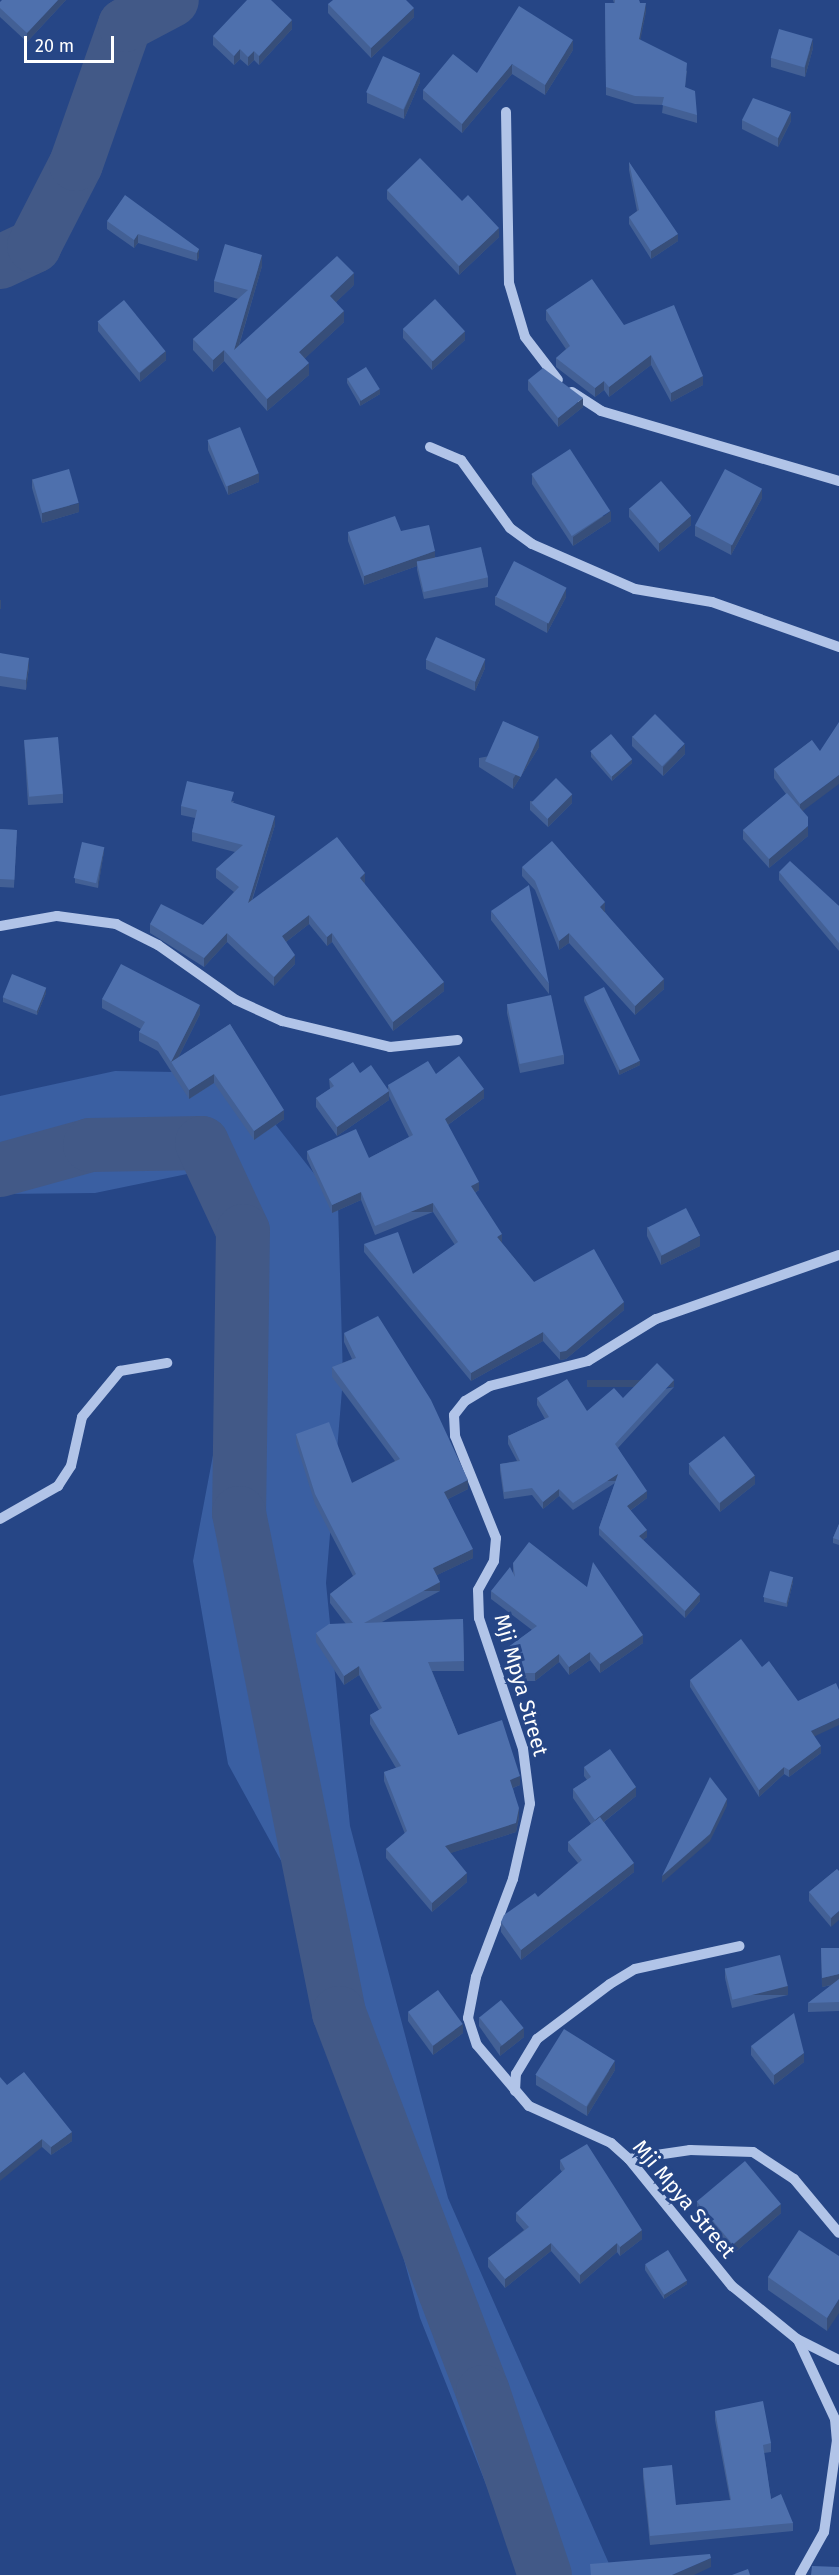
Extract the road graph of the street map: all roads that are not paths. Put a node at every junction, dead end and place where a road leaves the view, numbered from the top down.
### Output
1 (506, 112) dead end
2 (430, 447) dead end
3 (839, 481) edge
4 (839, 647) edge
5 (0, 926) edge
6 (458, 1040) dead end
7 (839, 1255) edge
8 (167, 1363) dead end
9 (0, 1519) edge
10 (740, 1946) dead end
11 (515, 2091) junction
12 (630, 2159) junction
13 (839, 2233) edge
14 (797, 2339) junction
15 (839, 2360) edge
16 (800, 2575) edge

1 - 3 street
2 - 4 street
5 - 6 street
7 - 11 street, Mji Mpya Street
8 - 9 street
10 - 11 street
11 - 12 street, Mji Mpya Street
12 - 13 street
12 - 14 street, Mji Mpya Street
14 - 15 street, Mji Mpya Street
14 - 16 street

